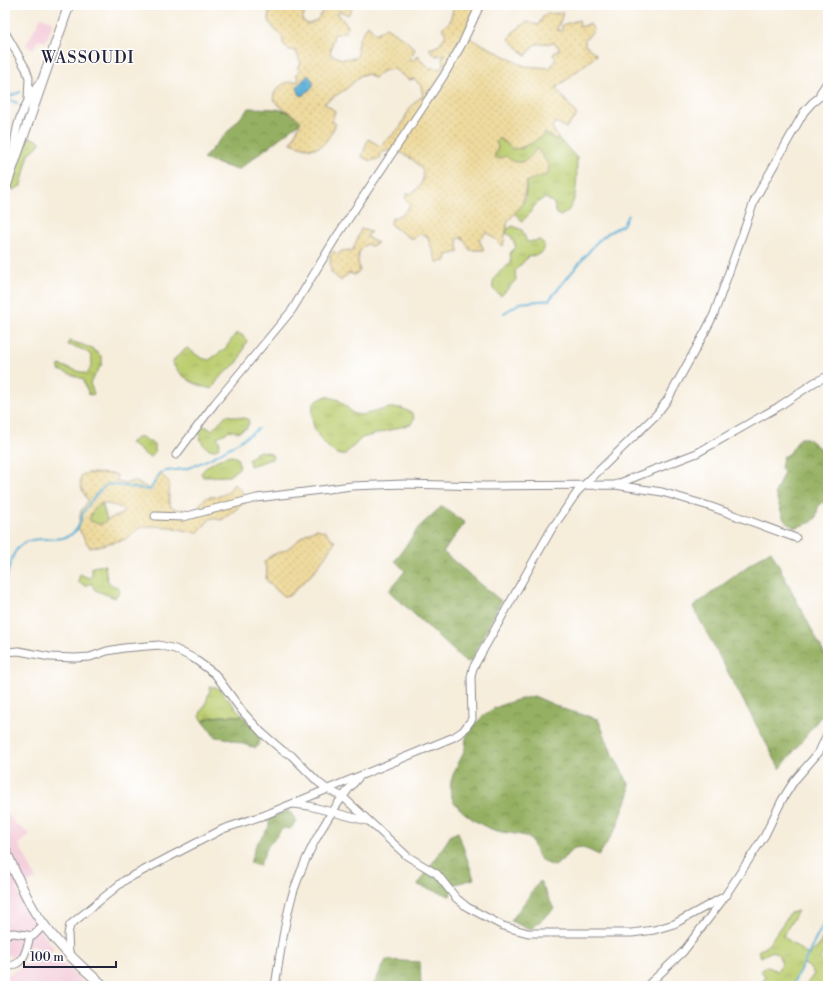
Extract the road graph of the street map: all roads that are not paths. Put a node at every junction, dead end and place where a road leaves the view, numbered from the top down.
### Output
1 (69, 5) edge
2 (480, 5) edge
3 (5, 32) edge
4 (46, 73) junction
5 (828, 81) edge
6 (828, 90) edge
7 (817, 99) junction
8 (28, 100) junction
9 (13, 166) junction
10 (5, 189) edge
11 (828, 376) edge
12 (176, 455) dead end
13 (615, 485) junction
14 (583, 486) junction
15 (154, 516) dead end
16 (796, 538) dead end
17 (5, 652) edge
18 (828, 732) edge
19 (360, 776) junction
20 (327, 790) junction
21 (343, 797) junction
22 (293, 804) junction
23 (333, 813) junction
24 (371, 823) junction
25 (5, 849) edge
26 (727, 895) junction
27 (44, 925) junction
28 (5, 934) edge
29 (30, 936) junction
30 (69, 954) junction
31 (5, 967) edge
32 (104, 986) edge
33 (274, 986) edge
34 (647, 986) edge

1 - 4 street
2 - 12 street
3 - 8 street
4 - 8 street
4 - 9 street
5 - 7 street
6 - 7 street
7 - 14 street
8 - 9 street
9 - 10 street
11 - 13 street
13 - 14 street
13 - 16 street
14 - 15 street
14 - 19 street
17 - 20 street
18 - 26 street
19 - 20 street
19 - 21 street
20 - 21 street
20 - 22 street
21 - 23 street
21 - 24 street
22 - 23 street
22 - 30 street
23 - 24 street
23 - 33 street
24 - 26 street
25 - 27 street
26 - 34 street
27 - 29 street
27 - 30 street
28 - 29 street
29 - 31 street
30 - 32 street

